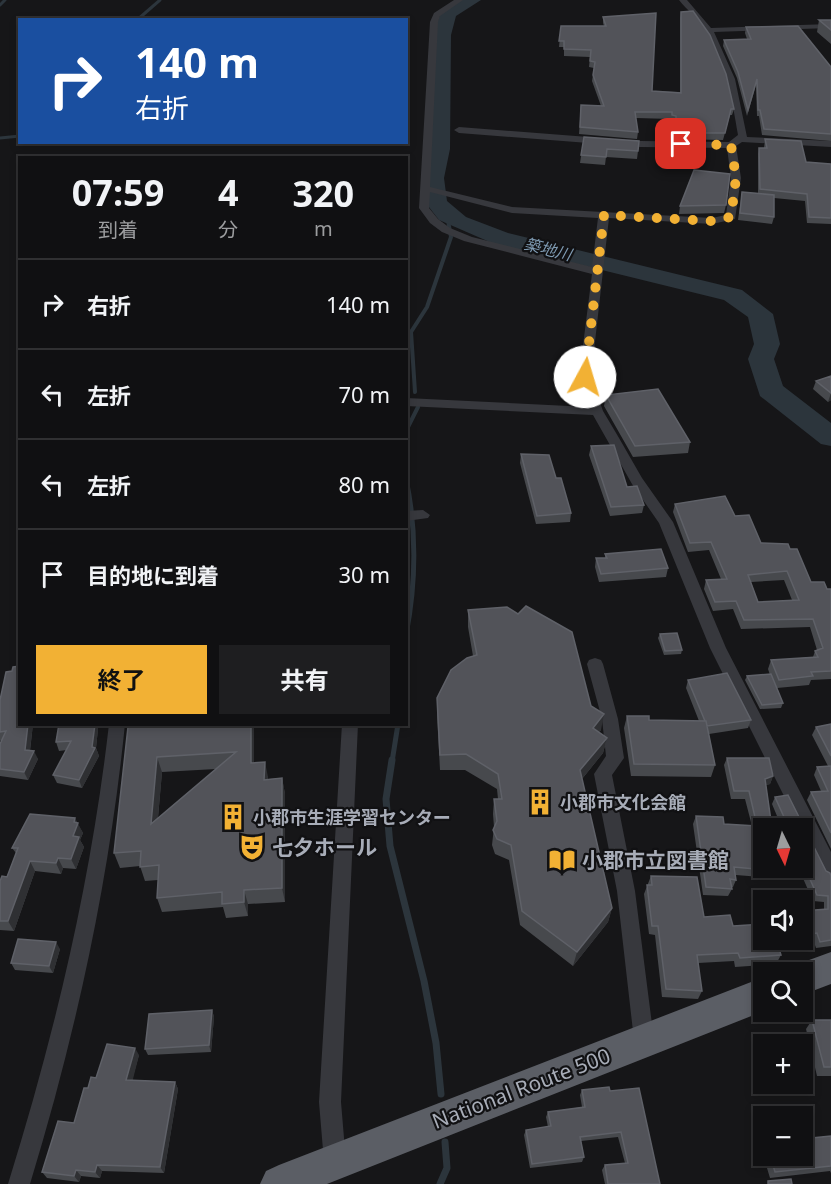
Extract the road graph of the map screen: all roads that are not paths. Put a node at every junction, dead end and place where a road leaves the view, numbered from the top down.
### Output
1 (459, 0) edge
2 (683, 0) edge
3 (831, 26) edge
4 (711, 30) junction
5 (459, 130) dead end
6 (736, 142) junction
7 (831, 144) edge
8 (428, 189) dead end
9 (604, 215) junction
10 (597, 271) junction
11 (408, 402) edge
12 (597, 411) junction
13 (423, 515) dead end
14 (408, 516) edge
15 (595, 664) dead end
16 (117, 726) edge
17 (350, 726) edge
18 (831, 871) edge
19 (831, 968) edge
20 (813, 975) edge
21 (753, 998) edge
22 (644, 1040) junction
23 (335, 1162) junction
24 (19, 1184) edge
25 (279, 1184) edge

1 - 10 street
2 - 4 street
3 - 4 street
4 - 6 street
5 - 6 street
6 - 7 street
6 - 9 street
8 - 9 street
9 - 10 street
10 - 12 street
11 - 12 street
12 - 18 street
13 - 14 street
15 - 22 street
16 - 24 street
17 - 23 street
19 - 20 highway
21 - 22 highway, National Route 500
22 - 23 highway, National Route 500
23 - 25 highway, National Route 500

